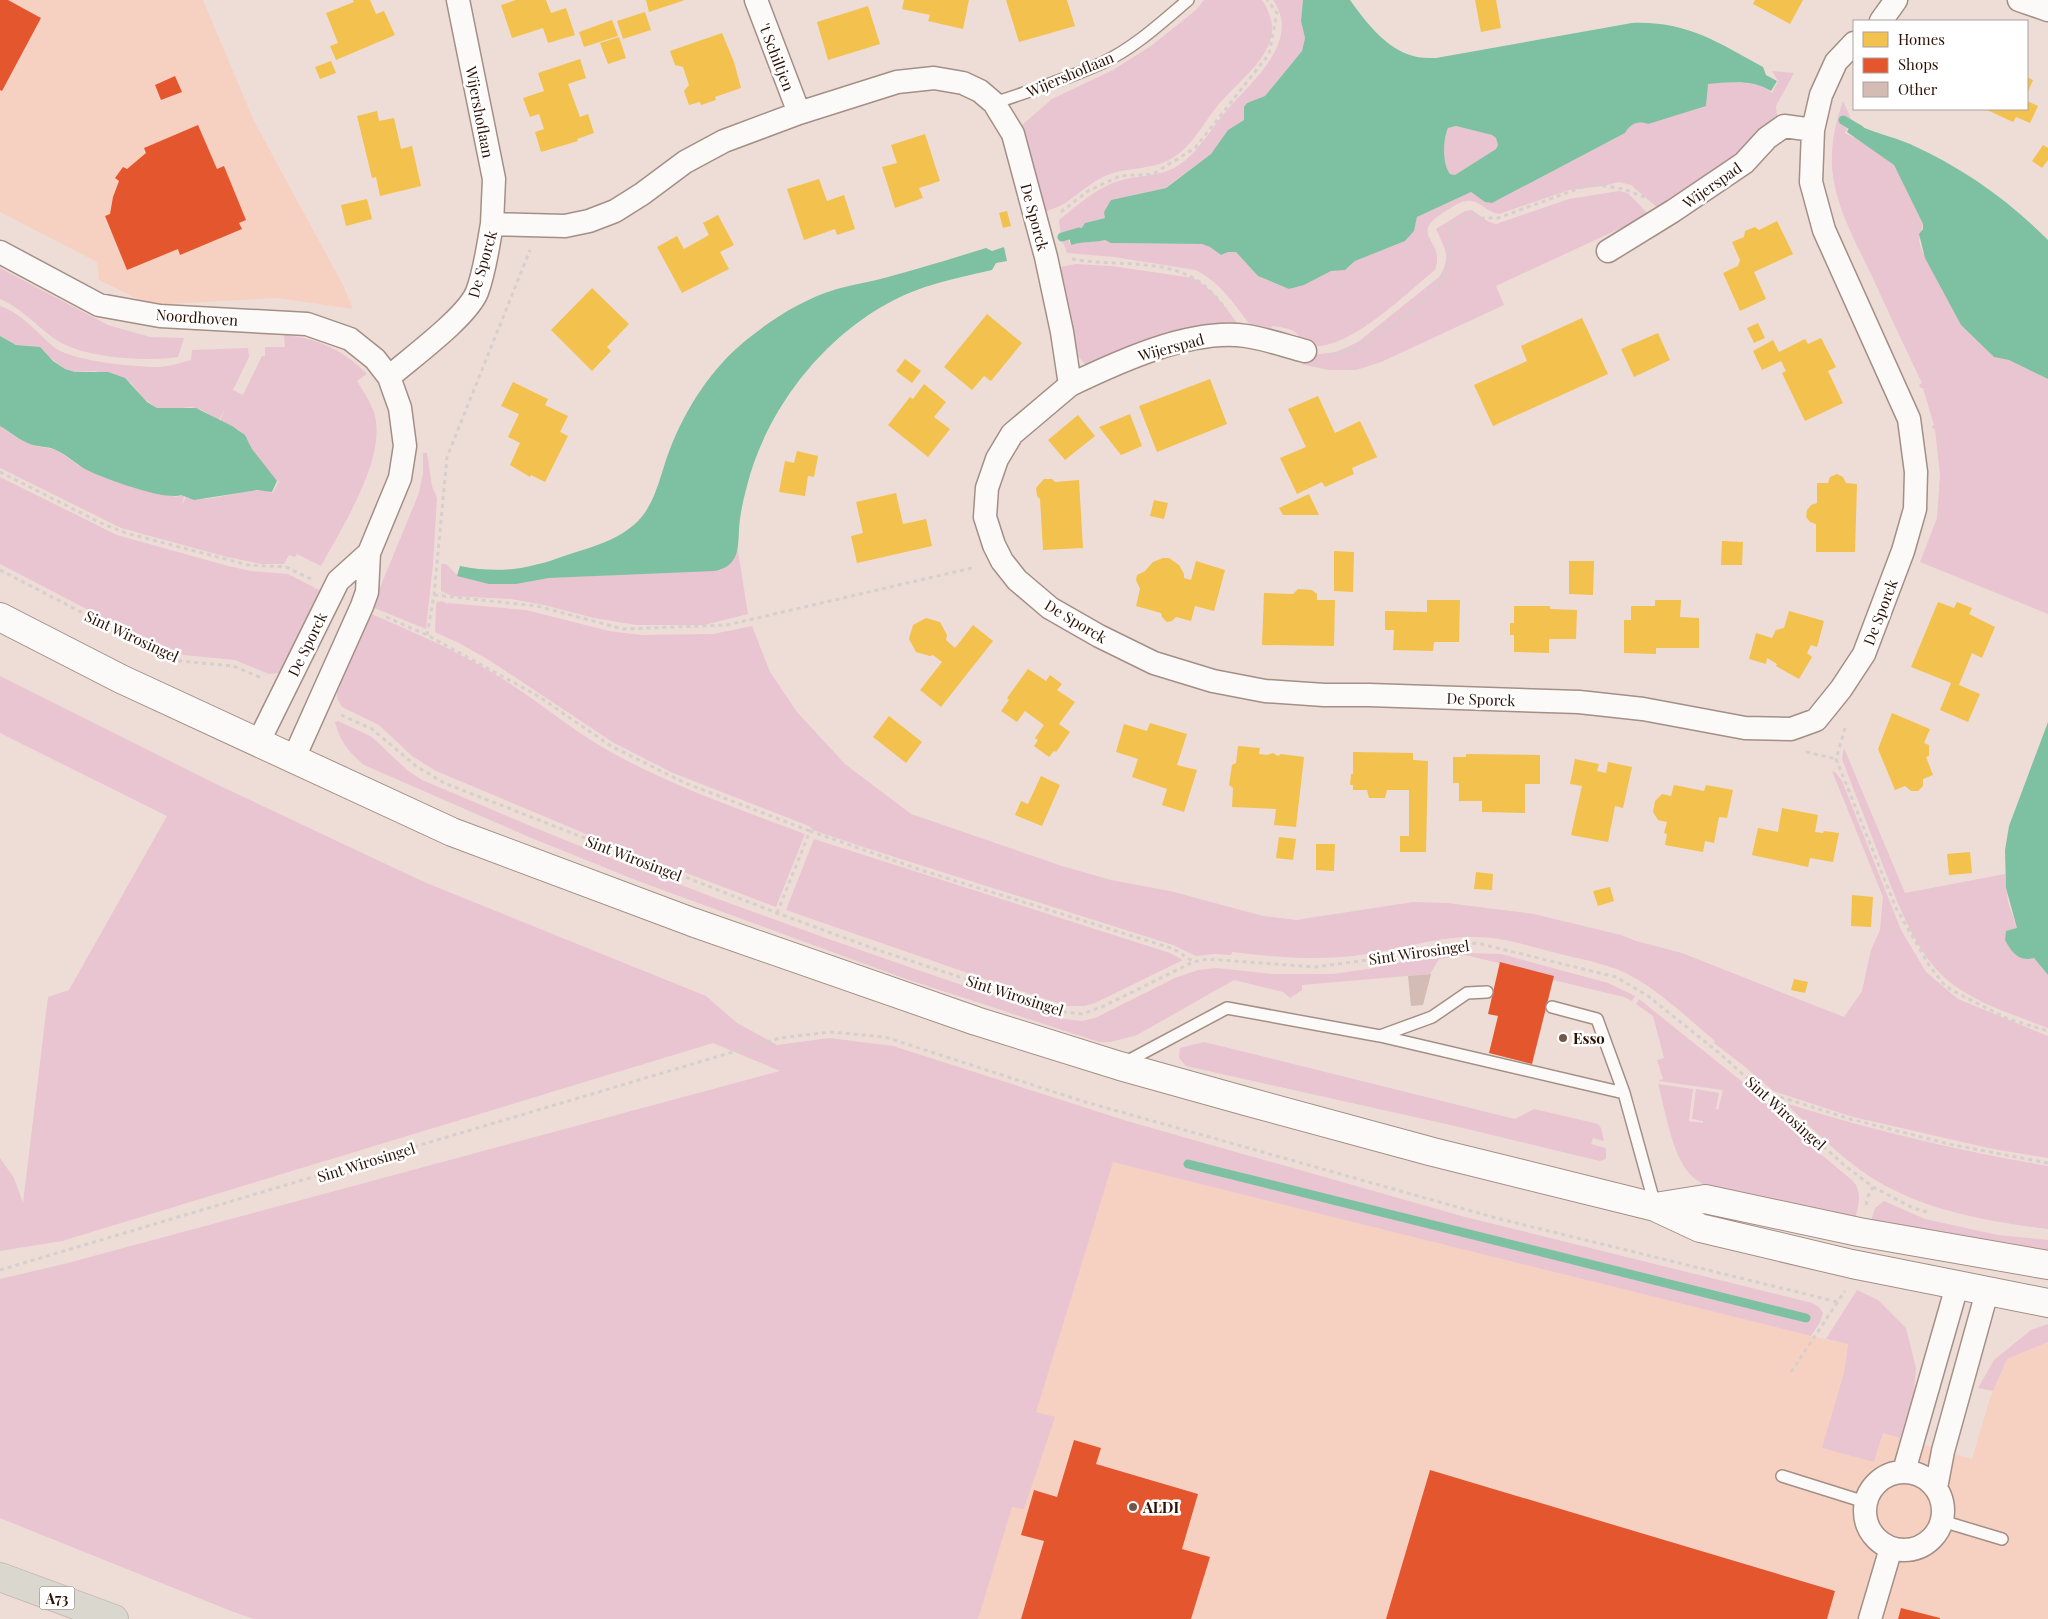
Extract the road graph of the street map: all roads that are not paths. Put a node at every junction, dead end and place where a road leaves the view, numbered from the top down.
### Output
1 (458, 0) edge
2 (756, 0) edge
3 (1188, 0) edge
4 (1896, 0) edge
5 (2019, 0) edge
6 (2048, 10) edge
7 (1882, 20) edge
8 (1853, 44) edge
9 (994, 103) junction
10 (799, 113) junction
11 (1813, 130) junction
12 (492, 224) junction
13 (1608, 251) dead end
14 (0, 252) edge
15 (1305, 351) road end
16 (389, 376) junction
17 (1070, 385) junction
18 (369, 553) junction
19 (0, 617) edge
20 (258, 744) junction
21 (293, 760) junction
22 (1486, 992) dead end
23 (1552, 1007) dead end
24 (1380, 1036) junction
25 (1120, 1066) junction
26 (1624, 1093) junction
27 (1655, 1207) junction
28 (1978, 1253) junction
29 (2048, 1264) edge
30 (1956, 1286) junction
31 (1987, 1292) junction
32 (2048, 1303) edge
33 (1904, 1471) junction
34 (1782, 1476) dead end
35 (1936, 1488) junction
36 (1865, 1502) junction
37 (1942, 1521) junction
38 (2002, 1539) dead end
39 (1891, 1548) junction
40 (0, 1577) edge
41 (114, 1619) edge
42 (1870, 1619) edge

1 - 12 street, Wijershoflaan
2 - 10 street, 't Schiltjen
3 - 9 lane, Wijershoflaan
4 - 7 street
5 - 6 street
8 - 11 street, De Sporck
9 - 10 street, De Sporck
9 - 17 street, De Sporck
10 - 12 street, De Sporck
11 - 13 street, Wijerspad
11 - 17 street, De Sporck
12 - 16 street, De Sporck
14 - 16 street, Noordhoven
15 - 17 street, Wijerspad
16 - 18 street, De Sporck
18 - 20 street, De Sporck
18 - 21 street, De Sporck
19 - 20 main road
20 - 21 main road
21 - 25 main road
22 - 24 lane
23 - 26 lane
24 - 25 lane
24 - 26 lane
25 - 27 main road
26 - 27 lane
27 - 28 main road
27 - 30 main road
28 - 29 main road
28 - 30 main road
28 - 31 main road
30 - 31 main road
30 - 33 street
31 - 32 main road
31 - 35 street
33 - 35 street
33 - 36 street
34 - 36 lane
35 - 37 street
36 - 39 street
37 - 38 lane
37 - 39 street
39 - 42 street
40 - 41 highway, A73

